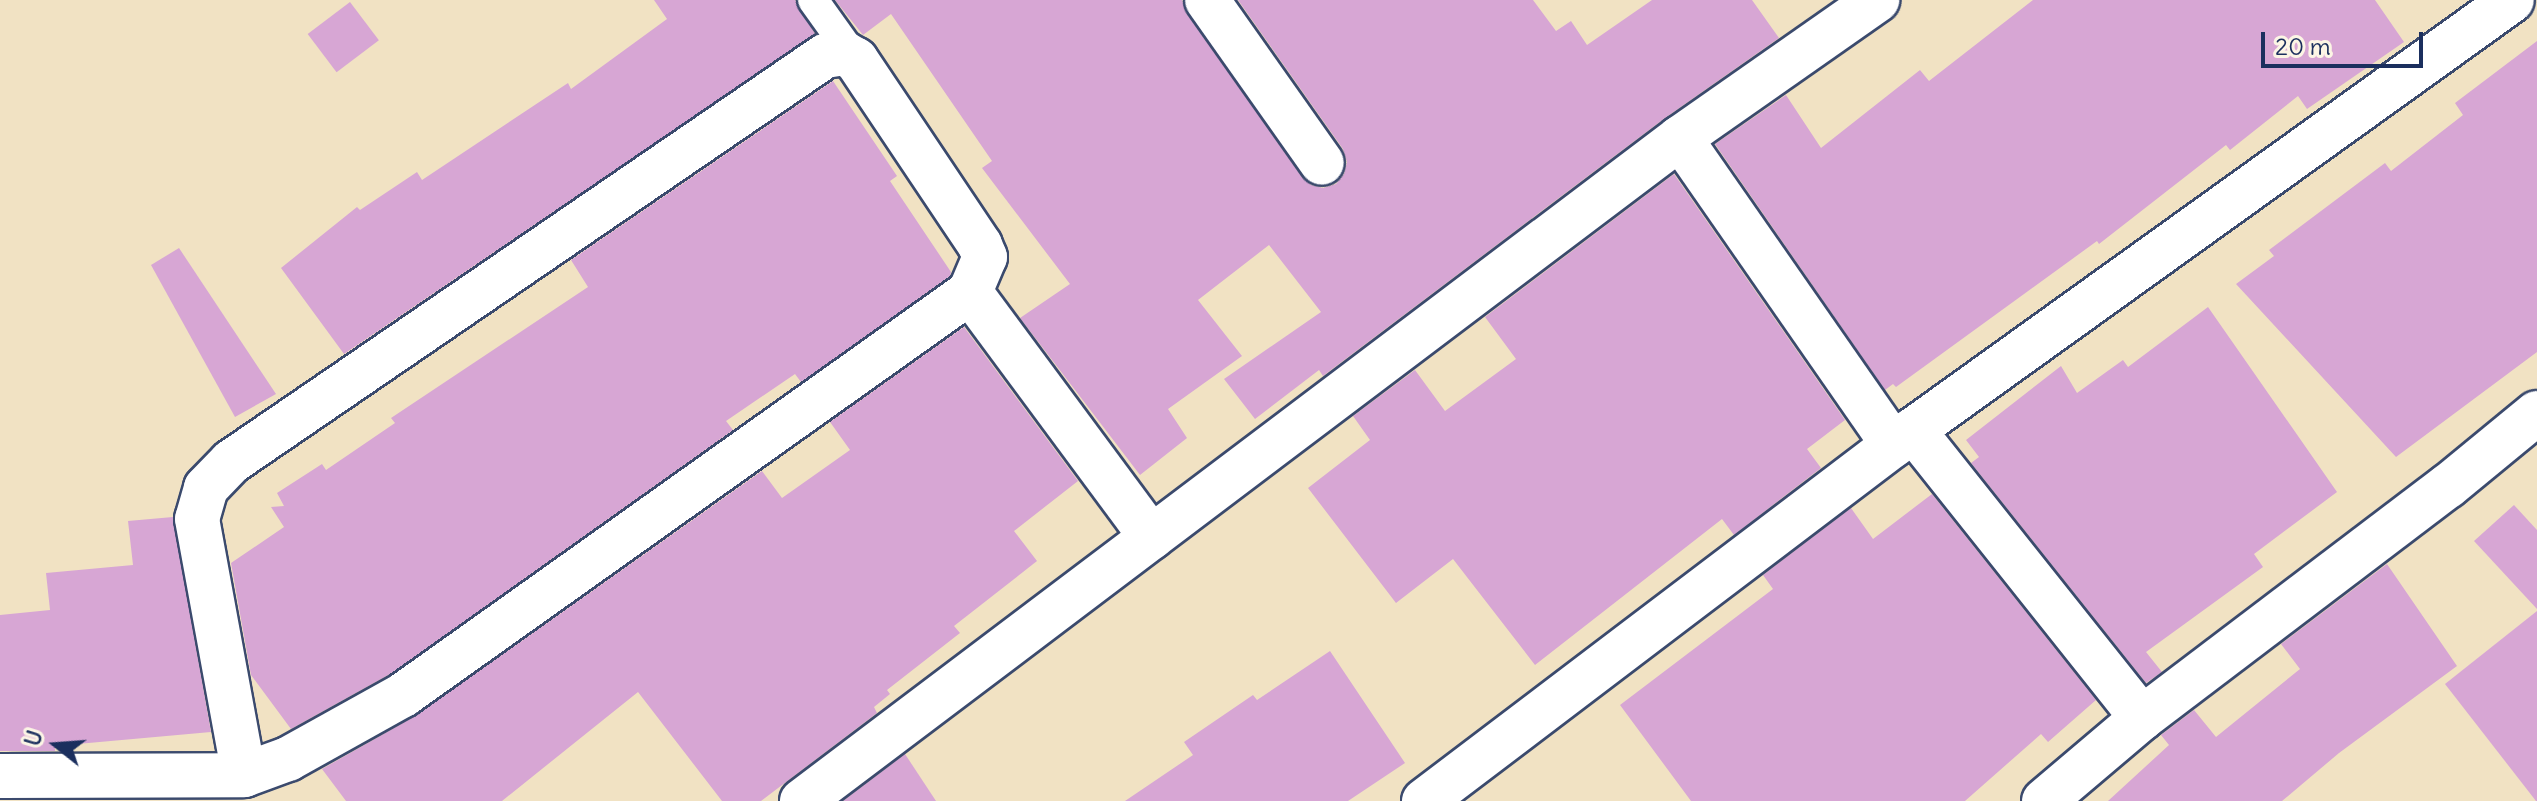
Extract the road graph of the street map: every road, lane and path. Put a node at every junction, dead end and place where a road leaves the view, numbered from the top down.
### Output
1 (813, 0) edge
2 (1207, 0) edge
3 (1877, 0) edge
4 (2512, 0) edge
5 (856, 60) junction
6 (1680, 138) junction
7 (1322, 163) dead end
8 (970, 292) junction
9 (2537, 413) edge
10 (1903, 437) junction
11 (1151, 537) junction
12 (2142, 718) junction
13 (244, 775) junction
14 (0, 776) edge
15 (802, 801) edge
16 (1424, 801) edge
17 (2044, 801) edge

1 - 5 lane
2 - 7 street
3 - 6 street
4 - 10 street
5 - 8 street
5 - 13 street
6 - 10 street
6 - 11 street
8 - 11 street
8 - 13 street
9 - 12 street
10 - 12 street
10 - 16 street
11 - 15 street
12 - 17 street
13 - 14 street

